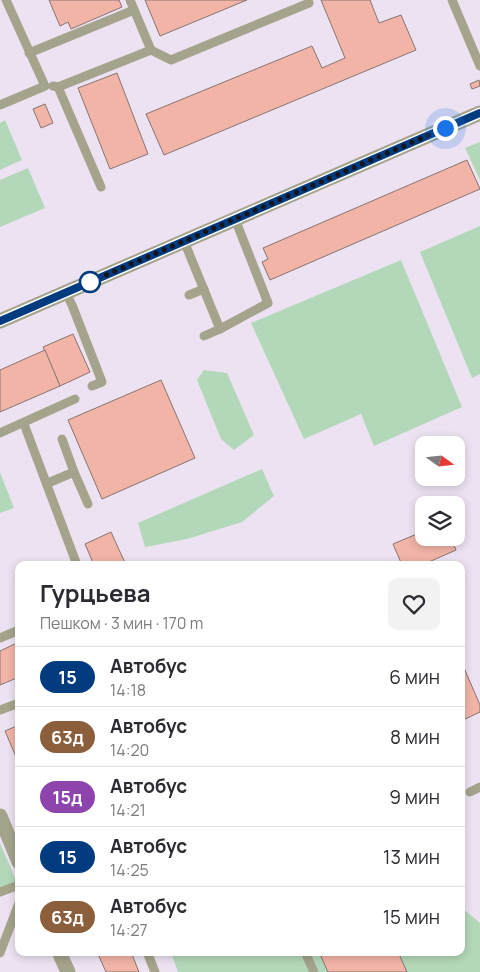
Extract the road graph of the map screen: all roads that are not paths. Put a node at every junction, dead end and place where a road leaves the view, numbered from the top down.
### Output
1 (6, 0) edge
2 (130, 0) edge
3 (452, 0) edge
4 (309, 3) dead end
5 (134, 10) junction
6 (151, 50) junction
7 (29, 53) junction
8 (480, 66) edge
9 (45, 86) junction
10 (58, 87) junction
11 (0, 105) edge
12 (480, 113) edge
13 (101, 187) dead end
14 (235, 219) junction
15 (184, 241) junction
16 (204, 289) junction
17 (66, 292) junction
18 (189, 295) dead end
19 (0, 320) edge
20 (220, 328) junction
21 (204, 336) dead end
22 (92, 386) dead end
23 (75, 399) dead end
24 (24, 424) junction
25 (0, 433) edge
26 (62, 439) dead end
27 (74, 472) junction
28 (48, 483) junction
29 (88, 504) dead end
30 (76, 561) edge
31 (15, 632) edge
32 (0, 638) edge
33 (15, 704) edge
34 (0, 710) edge
35 (480, 787) edge
36 (470, 792) dead end
37 (0, 816) edge
38 (15, 852) edge
39 (15, 886) edge
40 (0, 892) edge
41 (15, 914) edge
42 (0, 954) edge
43 (61, 956) edge
44 (149, 956) edge
45 (307, 956) edge
46 (68, 972) edge
47 (155, 972) edge
48 (314, 972) edge

1 - 7 lane
2 - 5 lane
3 - 8 lane
4 - 6 lane
5 - 6 lane
5 - 7 lane
6 - 10 lane
7 - 9 lane
9 - 10 lane
9 - 11 lane
10 - 13 lane
12 - 14 street
14 - 15 street
14 - 20 lane
15 - 16 lane
15 - 17 street
16 - 18 lane
16 - 20 lane
17 - 19 street
17 - 22 lane
20 - 21 lane
23 - 24 lane
24 - 25 lane
24 - 28 lane
26 - 27 lane
27 - 28 lane
27 - 29 lane
28 - 30 lane
31 - 32 lane
33 - 34 lane
35 - 36 lane
37 - 38 street
39 - 40 lane
41 - 42 lane
43 - 46 street
44 - 47 lane
45 - 48 lane

